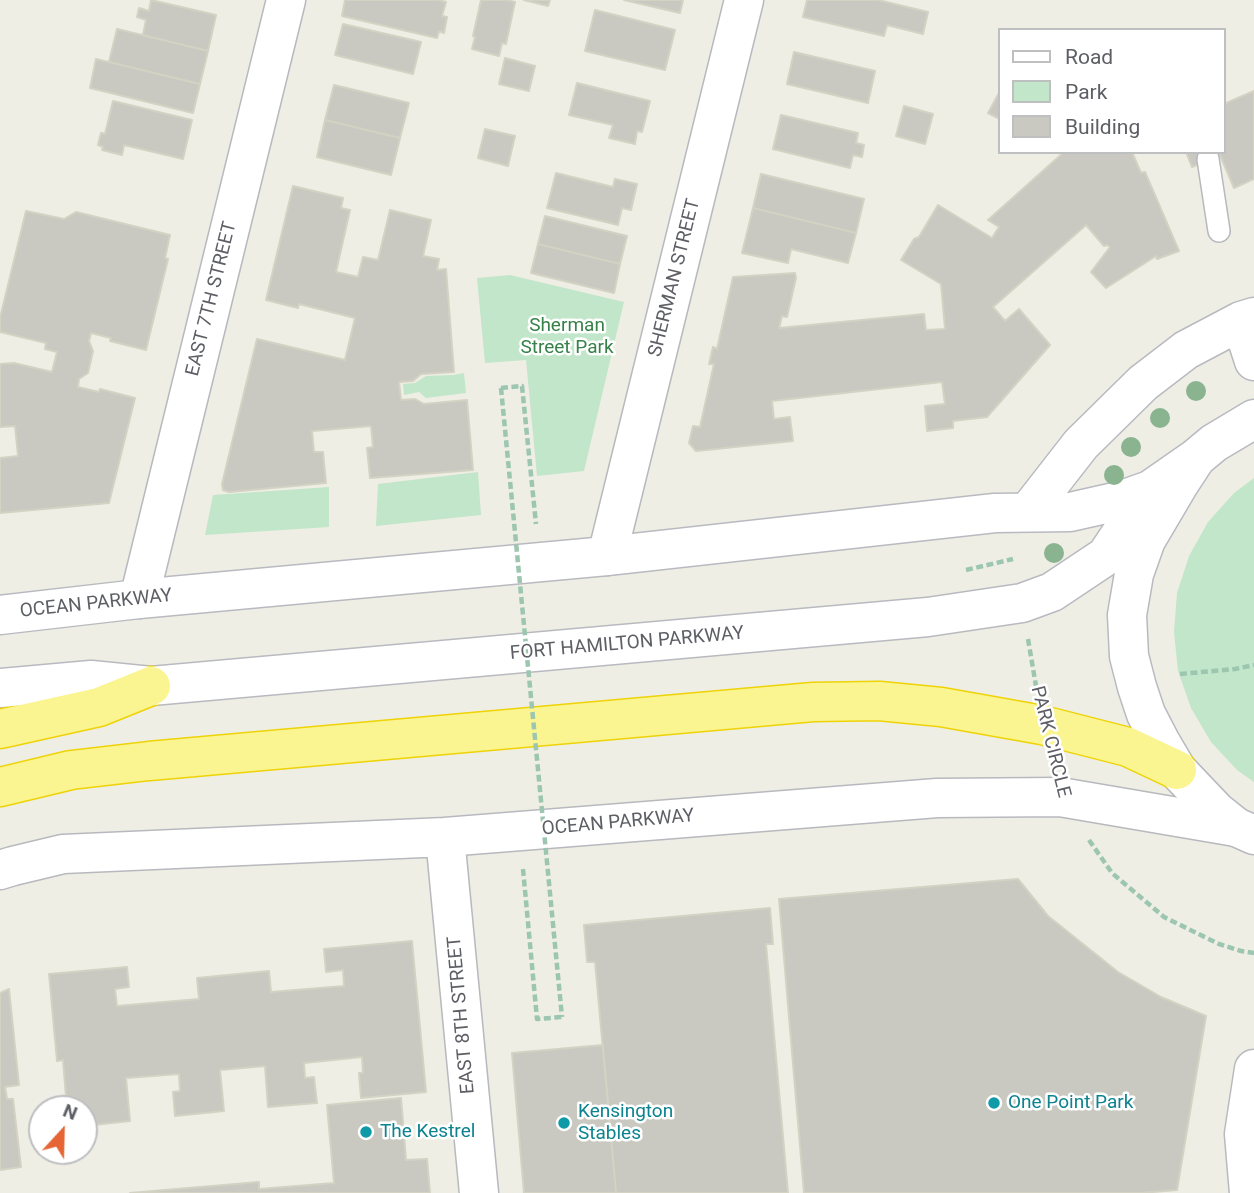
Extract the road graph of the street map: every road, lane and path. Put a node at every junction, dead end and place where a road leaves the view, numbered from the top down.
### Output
1 (286, 0) edge
2 (744, 0) edge
3 (1209, 159) dead end
4 (1219, 231) dead end
5 (1247, 319) edge
6 (1254, 361) edge
7 (1254, 419) edge
8 (1196, 458) junction
9 (1150, 491) junction
10 (1028, 512) junction
11 (536, 527) dead end
12 (607, 556) junction
13 (1013, 559) dead end
14 (139, 599) junction
15 (1022, 603) junction
16 (0, 615) edge
17 (1254, 665) edge
18 (1180, 674) dead end
19 (151, 686) junction
20 (0, 688) edge
21 (1042, 725) junction
22 (0, 729) edge
23 (1177, 770) junction
24 (0, 787) edge
25 (1060, 797) junction
26 (1245, 831) edge
27 (445, 837) junction
28 (1254, 862) edge
29 (522, 864) dead end
30 (0, 870) edge
31 (1254, 953) edge
32 (1254, 1069) edge
33 (479, 1193) edge
34 (1249, 1193) edge

1 - 14 street, EAST 7TH STREET
2 - 12 street, SHERMAN STREET
3 - 4 lane
5 - 6 street
5 - 10 street
7 - 8 street
8 - 9 street, FORT HAMILTON PARKWAY
8 - 23 street
9 - 10 street, OCEAN PARKWAY
9 - 15 street, FORT HAMILTON PARKWAY
10 - 12 street, OCEAN PARKWAY
11 - 29 path, bridge
12 - 14 street, OCEAN PARKWAY
13 - 15 path, PARK CIRCLE
14 - 16 street, OCEAN PARKWAY
15 - 19 street, FORT HAMILTON PARKWAY
15 - 21 path, PARK CIRCLE
17 - 18 path
19 - 20 street, FORT HAMILTON PARKWAY
19 - 22 highway
21 - 23 highway
21 - 24 highway
23 - 26 street
25 - 26 street, OCEAN PARKWAY
25 - 27 street, OCEAN PARKWAY
25 - 31 path, PARK CIRCLE
26 - 28 street
27 - 30 street, OCEAN PARKWAY
27 - 33 street, EAST 8TH STREET
32 - 34 street

